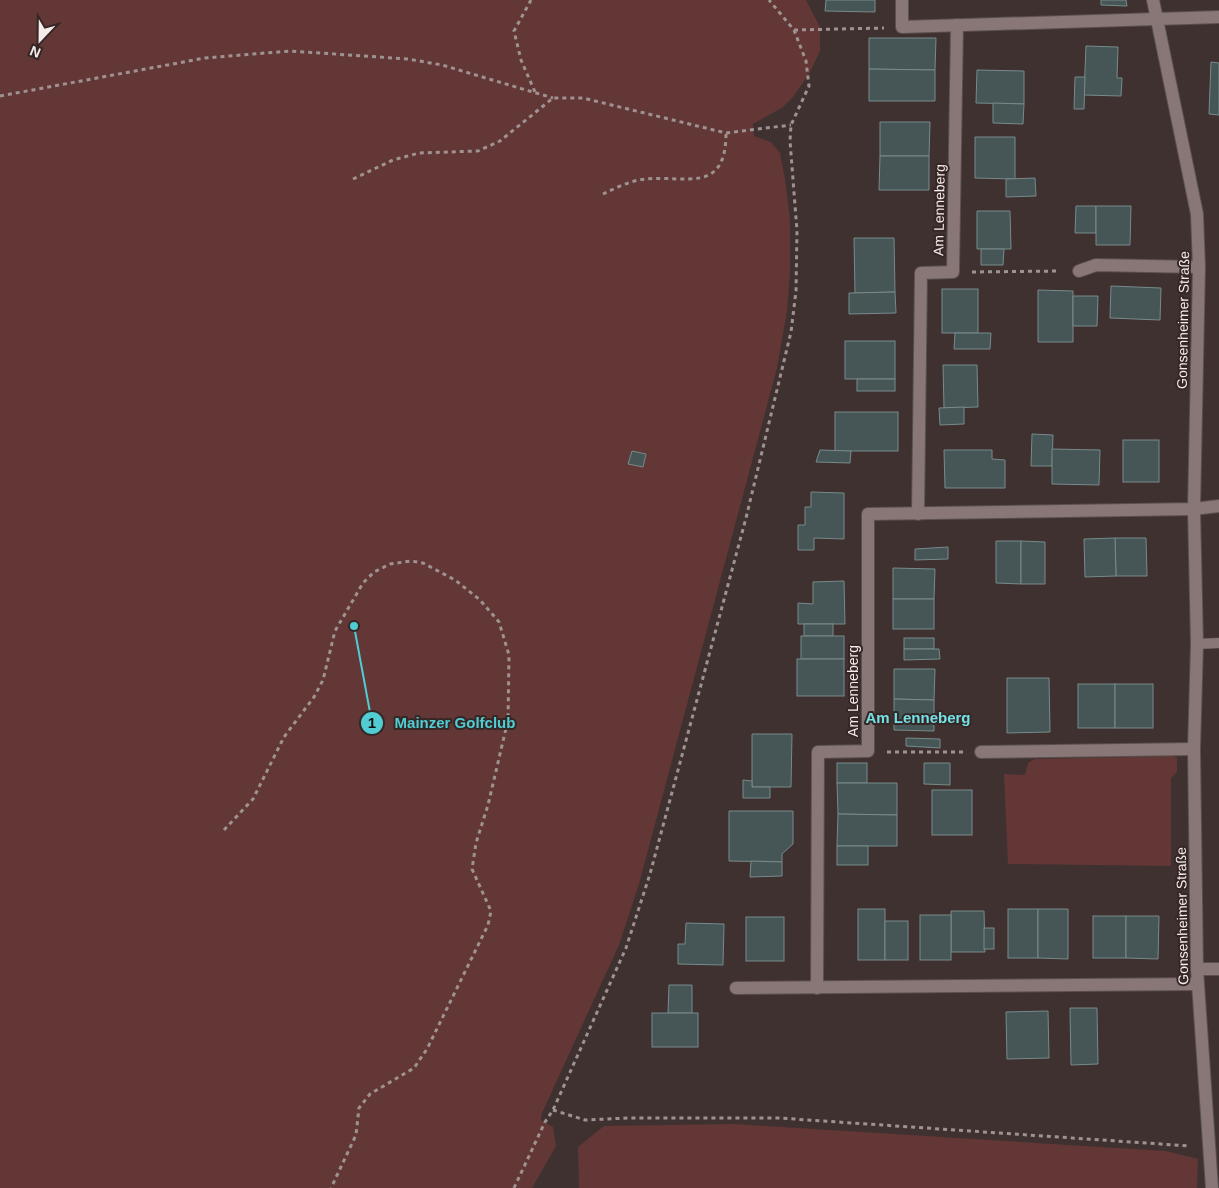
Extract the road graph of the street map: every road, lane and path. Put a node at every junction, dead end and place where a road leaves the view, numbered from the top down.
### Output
1 (531, 0) edge
2 (769, 0) edge
3 (902, 0) edge
4 (1153, 0) edge
5 (1219, 17) edge
6 (1157, 19) junction
7 (957, 25) junction
8 (902, 27) junction
9 (794, 30) junction
10 (535, 92) junction
11 (0, 96) edge
12 (552, 98) junction
13 (791, 125) junction
14 (726, 134) junction
15 (353, 179) dead end
16 (602, 194) dead end
17 (1199, 267) junction
18 (1079, 271) joint
19 (953, 272) junction
20 (1219, 506) edge
21 (1194, 509) junction
22 (918, 514) junction
23 (1219, 643) edge
24 (1197, 644) junction
25 (1194, 749) junction
26 (868, 752) junction
27 (981, 752) joint
28 (224, 830) dead end
29 (1197, 969) junction
30 (1219, 969) edge
31 (1198, 984) junction
32 (736, 988) dead end
33 (817, 988) junction
34 (553, 1110) junction
35 (1178, 1146) dead end
36 (331, 1188) edge
37 (514, 1188) edge
38 (1212, 1188) edge

1 - 10 path
2 - 9 path
3 - 8 street
4 - 6 street, Gonsenheimer Straße
5 - 6 street
6 - 7 street
6 - 17 street, Gonsenheimer Straße
7 - 8 street
7 - 19 street, Am Lenneberg
8 - 9 path
9 - 13 path
10 - 11 path
10 - 12 path
12 - 14 path
12 - 15 path
13 - 14 path
13 - 34 path
14 - 16 path
17 - 18 street
17 - 21 street, Gonsenheimer Straße
18 - 19 path
19 - 22 street, Am Lenneberg
20 - 21 street, Am Lenneberg
21 - 22 street, Am Lenneberg
21 - 24 street, Gonsenheimer Straße
22 - 26 street, Am Lenneberg
23 - 24 lane
24 - 25 street, Gonsenheimer Straße
25 - 27 street
25 - 29 street, Gonsenheimer Straße
26 - 27 path
26 - 33 street, Am Lenneberg
28 - 36 path
29 - 30 street
29 - 31 street, Gonsenheimer Straße
31 - 33 street
31 - 38 street, Gonsenheimer Straße
32 - 33 street
34 - 35 path
34 - 37 path

